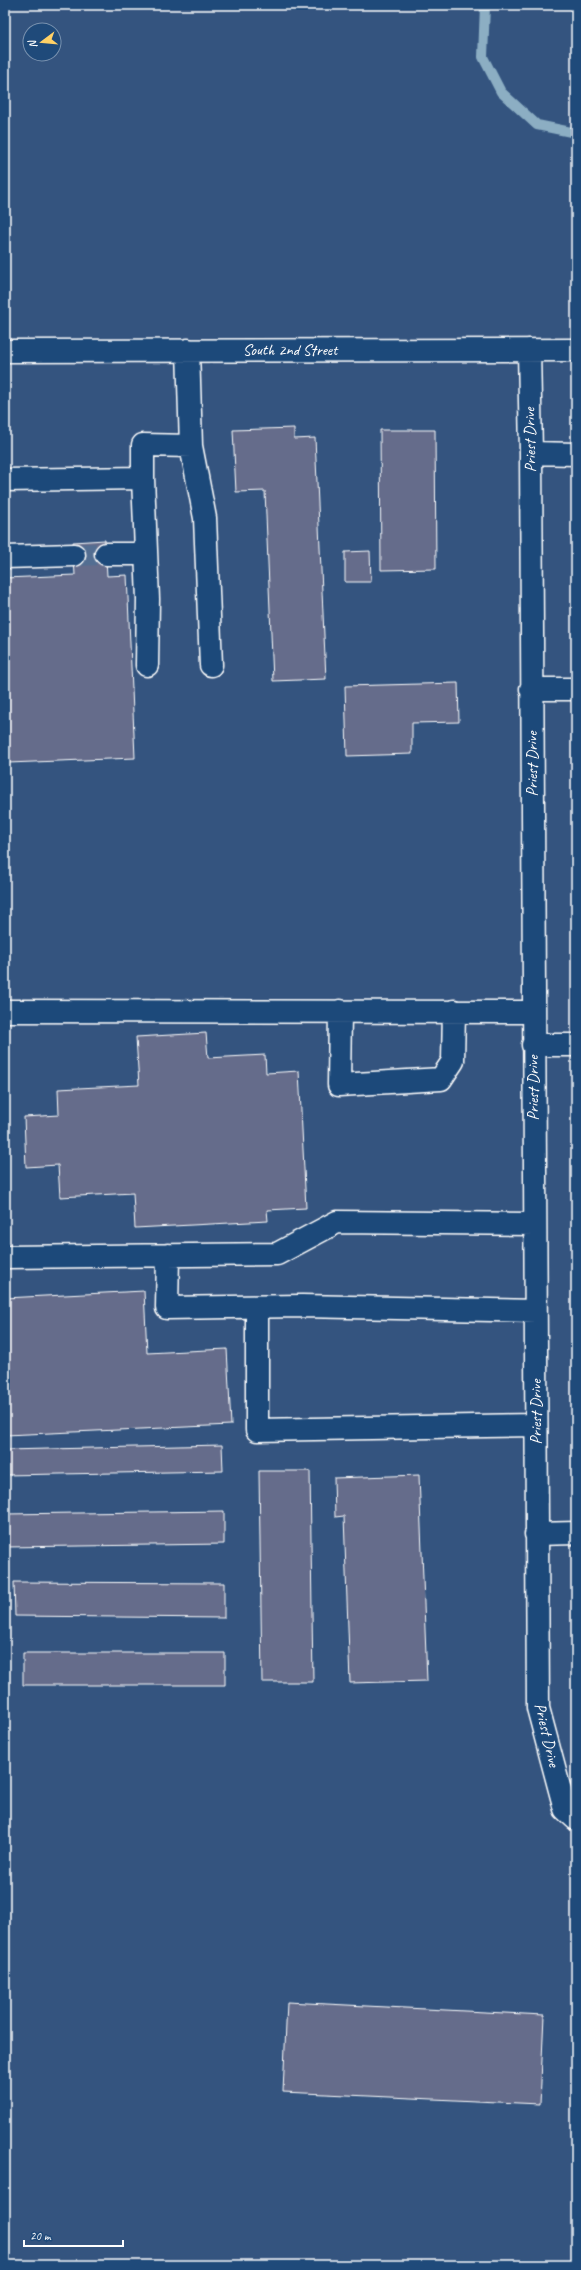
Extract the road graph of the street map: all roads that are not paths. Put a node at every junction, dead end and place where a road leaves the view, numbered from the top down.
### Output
1 (188, 350) junction
2 (528, 350) junction
3 (576, 350) edge
4 (5, 351) edge
5 (191, 446) junction
6 (531, 453) junction
7 (576, 454) edge
8 (143, 478) junction
9 (5, 480) edge
10 (106, 554) tunnel mouth
11 (146, 554) junction
12 (74, 555) tunnel mouth
13 (5, 557) edge
14 (147, 665) dead end
15 (210, 665) dead end
16 (531, 689) junction
17 (576, 689) edge
18 (5, 1011) edge
19 (340, 1011) junction
20 (454, 1012) junction
21 (533, 1012) junction
22 (533, 1045) junction
23 (576, 1045) edge
24 (534, 1224) junction
25 (168, 1255) junction
26 (5, 1256) edge
27 (257, 1308) junction
28 (535, 1311) junction
29 (536, 1425) junction
30 (576, 1533) edge
31 (536, 1534) junction
32 (576, 1819) edge

1 - 2 street, South 2nd Street
1 - 4 street, South 2nd Street
1 - 5 street
2 - 3 street, South 2nd Street
2 - 6 street, Priest Drive
5 - 8 street
5 - 15 street
6 - 7 street
6 - 16 street, Priest Drive
8 - 9 street
8 - 11 street
10 - 11 street
11 - 14 street
12 - 13 street
16 - 17 street
16 - 21 street, Priest Drive
18 - 19 street
19 - 20 street
19 - 20 street
20 - 21 street
21 - 22 street, Priest Drive
22 - 23 street
22 - 24 street, Priest Drive
24 - 25 street
24 - 28 street, Priest Drive
25 - 26 street
25 - 27 street
27 - 28 street
27 - 29 street
28 - 29 street, Priest Drive
29 - 31 street, Priest Drive
30 - 31 street
31 - 32 street, Priest Drive

